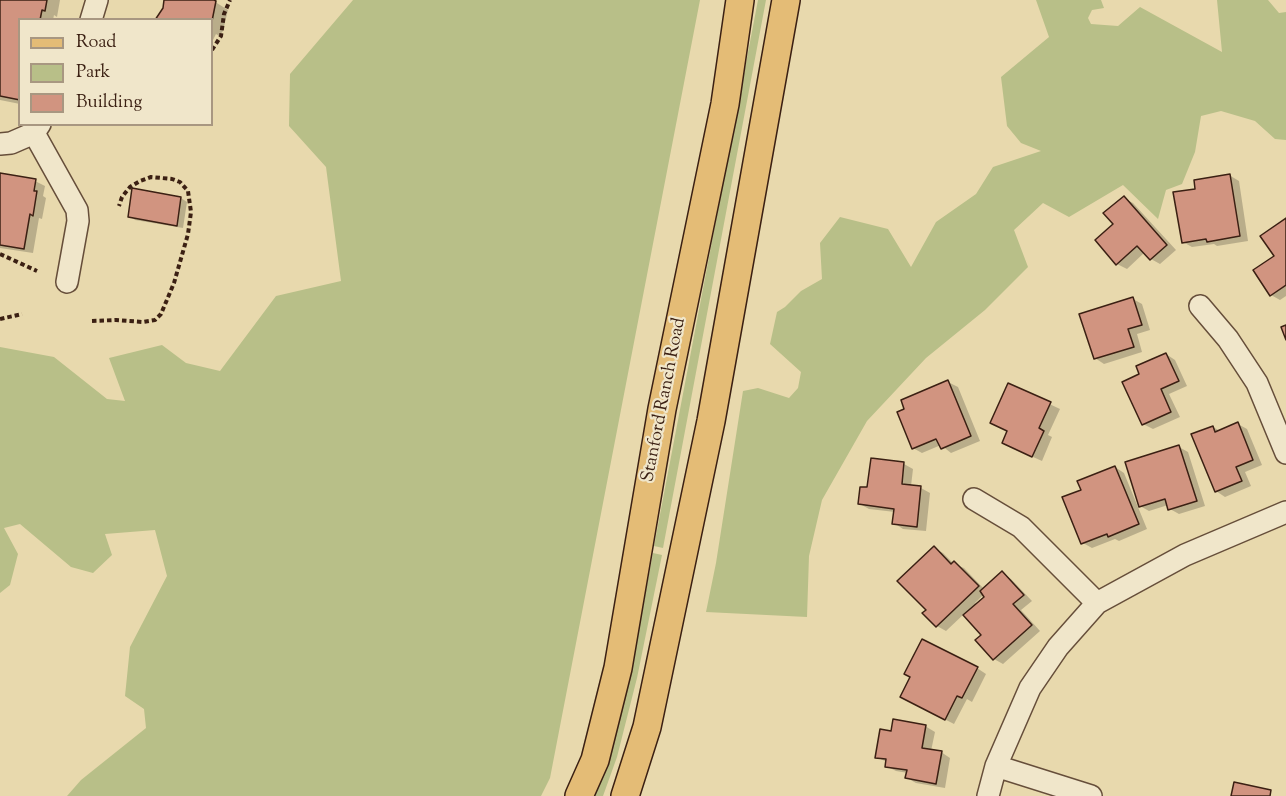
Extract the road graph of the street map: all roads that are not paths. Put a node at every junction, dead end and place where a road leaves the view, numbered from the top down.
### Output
1 (97, 0) edge
2 (740, 0) edge
3 (786, 0) edge
4 (92, 18) edge
5 (37, 129) edge
6 (0, 144) edge
7 (66, 282) dead end
8 (1200, 306) dead end
9 (1286, 453) edge
10 (975, 499) dead end
11 (1286, 512) edge
12 (1097, 603) junction
13 (996, 766) junction
14 (579, 796) edge
15 (625, 796) edge
16 (988, 796) edge
17 (1091, 796) edge

1 - 4 street
2 - 14 main road, Stanford Ranch Road
3 - 15 main road
5 - 6 street
5 - 7 street
8 - 9 street
10 - 12 street
11 - 12 street
12 - 13 street
13 - 16 street
13 - 17 street

